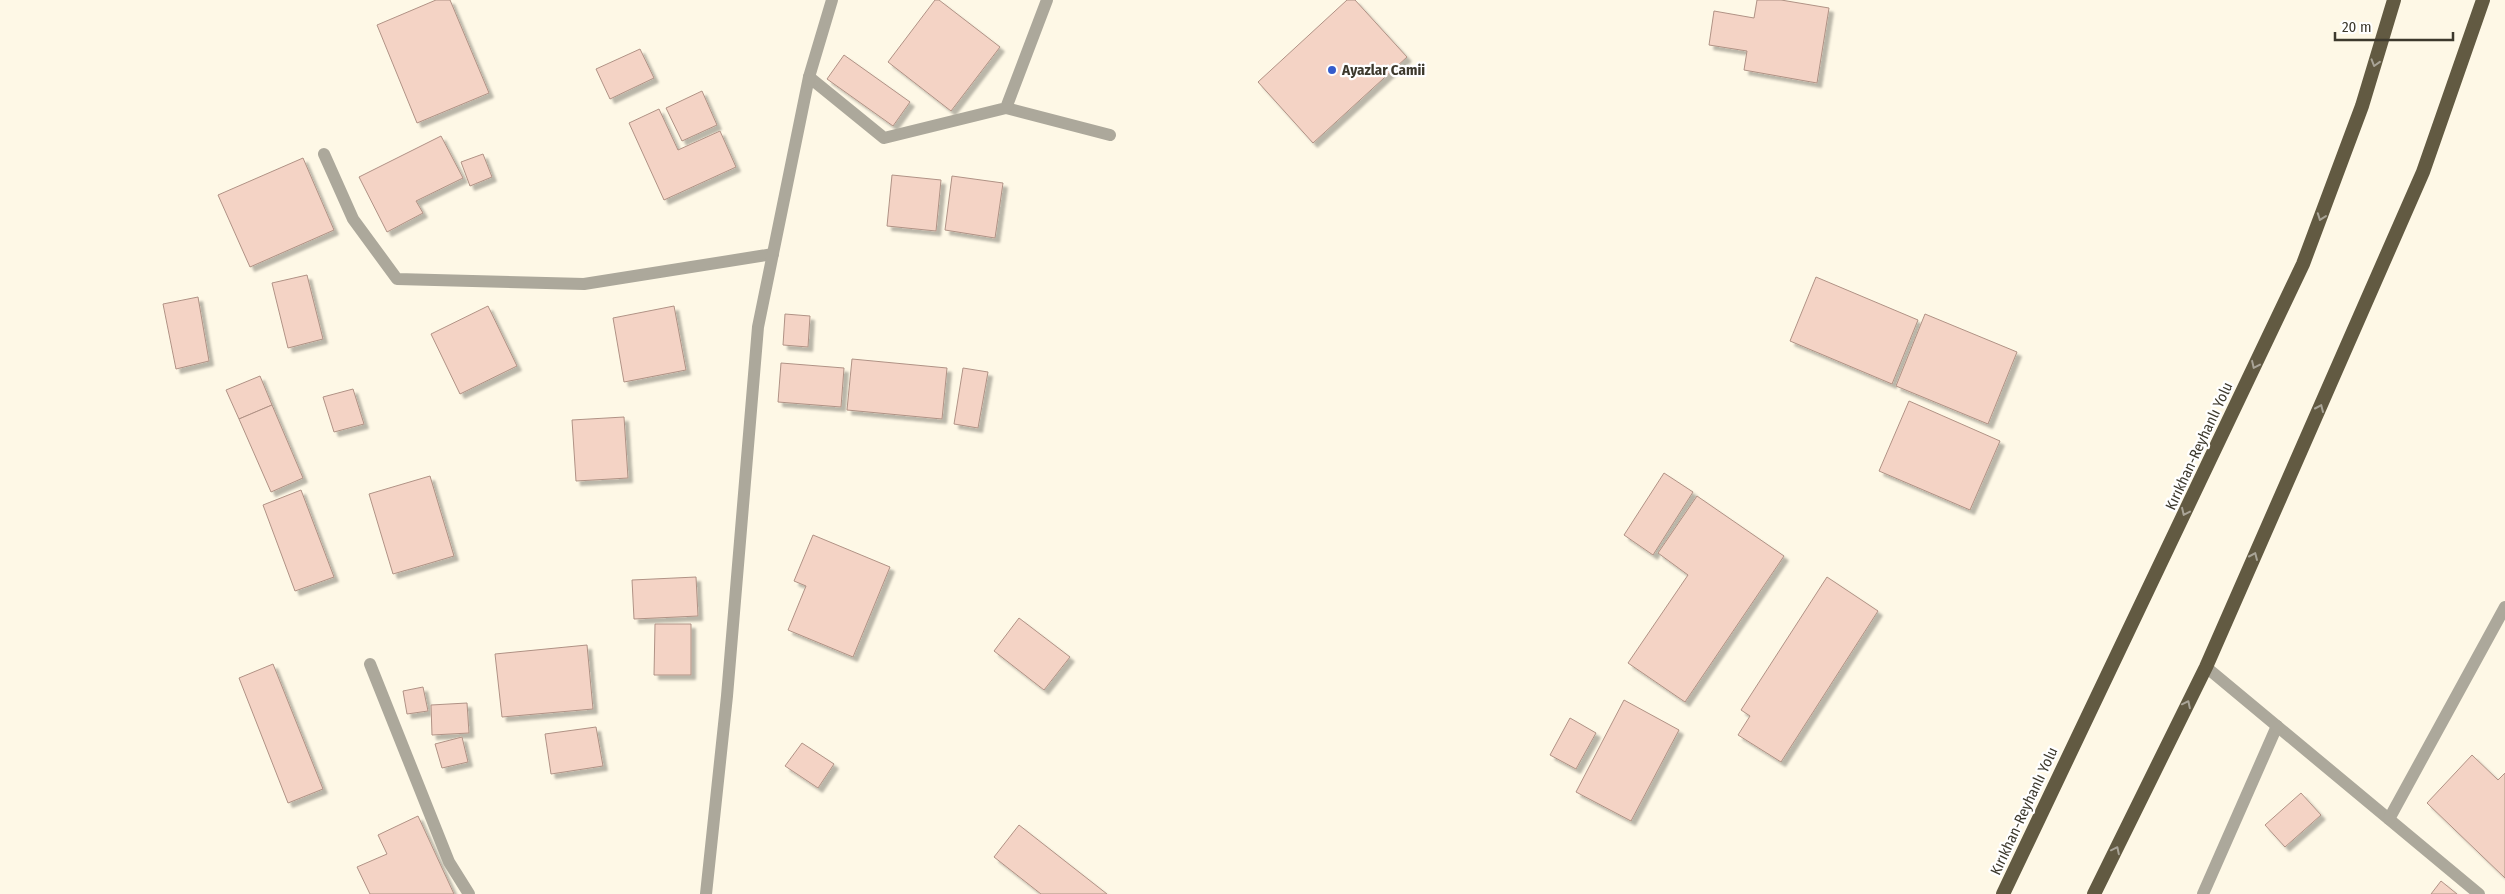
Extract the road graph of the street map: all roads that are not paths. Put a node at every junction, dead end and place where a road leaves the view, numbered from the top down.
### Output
1 (832, 0) edge
2 (1047, 0) edge
3 (2394, 0) edge
4 (2483, 0) edge
5 (809, 76) junction
6 (1006, 108) junction
7 (1110, 136) dead end
8 (324, 154) dead end
9 (773, 254) junction
10 (2505, 607) edge
11 (370, 664) dead end
12 (2206, 666) junction
13 (2277, 726) junction
14 (2389, 819) junction
15 (469, 894) edge
16 (706, 894) edge
17 (2003, 894) edge
18 (2094, 894) edge
19 (2203, 894) edge
20 (2479, 894) edge

1 - 5 street
2 - 6 street
3 -> 17 highway, Kırıkhan-Reyhanlı Yolu
12 -> 4 highway
5 - 6 street
5 - 9 street
6 - 7 street
8 - 9 street
9 - 16 street
10 - 14 street
11 - 15 street
12 - 13 street
18 -> 12 highway
13 - 14 street
13 - 19 street
14 - 20 street

